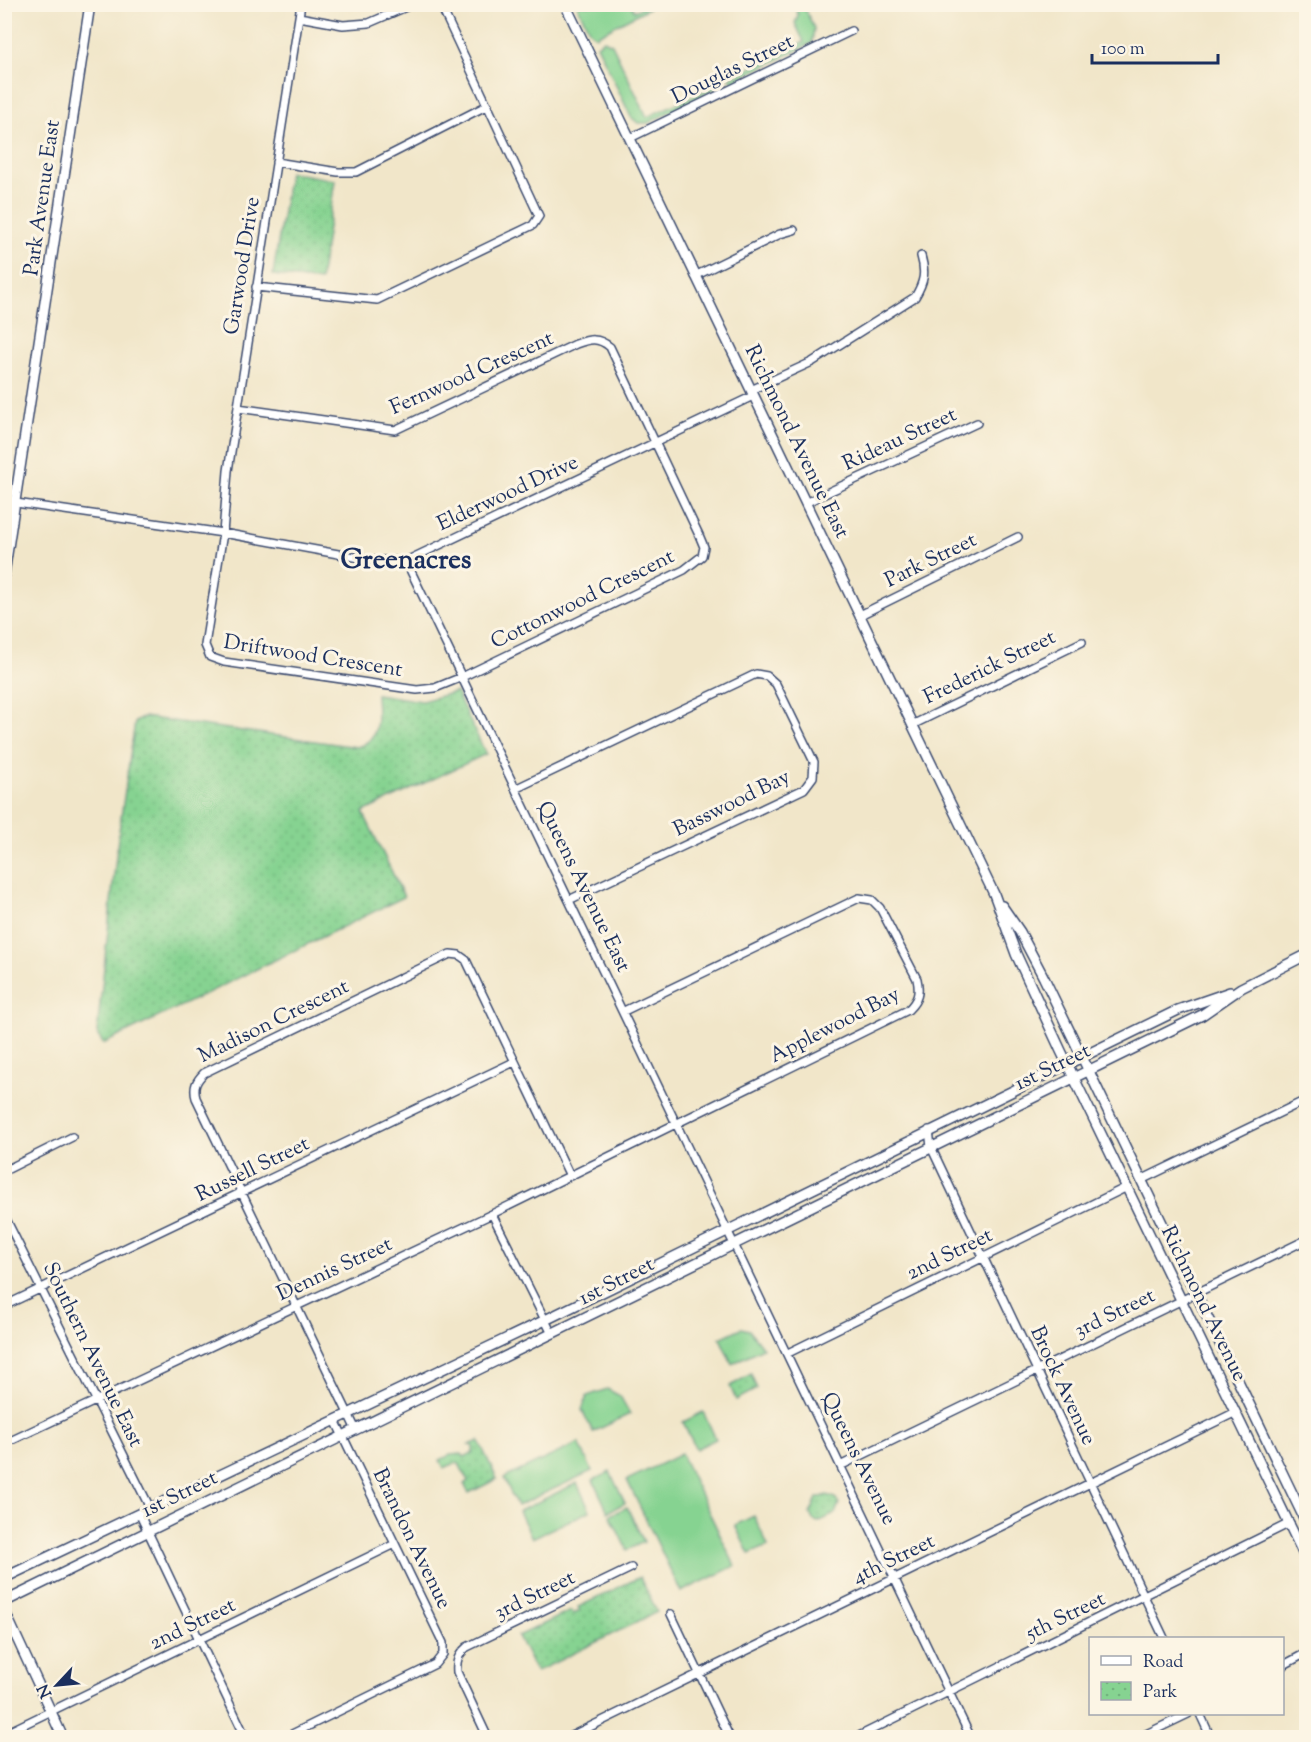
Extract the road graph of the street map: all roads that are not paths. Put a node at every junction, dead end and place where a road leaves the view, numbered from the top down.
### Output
1 (90, 4) edge
2 (301, 4) edge
3 (413, 4) edge
4 (440, 4) edge
5 (565, 4) edge
6 (299, 17) junction
7 (851, 31) dead end
8 (488, 105) junction
9 (630, 138) junction
10 (276, 162) junction
11 (794, 230) dead end
12 (921, 256) dead end
13 (695, 276) junction
14 (256, 287) junction
15 (752, 393) junction
16 (238, 408) junction
17 (977, 423) dead end
18 (656, 444) junction
19 (16, 503) junction
20 (805, 503) junction
21 (223, 533) junction
22 (1018, 537) dead end
23 (406, 561) junction
24 (4, 574) edge
25 (860, 615) junction
26 (1082, 642) dead end
27 (462, 676) junction
28 (912, 725) junction
29 (517, 788) junction
30 (994, 894) junction
31 (571, 899) junction
32 (1306, 955) edge
33 (1241, 988) junction
34 (624, 1011) junction
35 (1082, 1057) junction
36 (514, 1062) junction
37 (1067, 1064) junction
38 (1088, 1070) junction
39 (1074, 1077) junction
40 (1306, 1100) edge
41 (678, 1122) junction
42 (929, 1130) junction
43 (72, 1137) dead end
44 (931, 1147) junction
45 (4, 1172) edge
46 (570, 1176) junction
47 (1141, 1180) junction
48 (1127, 1187) junction
49 (242, 1194) junction
50 (492, 1214) junction
51 (4, 1215) edge
52 (729, 1228) junction
53 (1306, 1240) edge
54 (736, 1243) junction
55 (984, 1257) junction
56 (41, 1289) junction
57 (1196, 1293) junction
58 (1182, 1300) junction
59 (4, 1306) edge
60 (296, 1307) junction
61 (544, 1320) junction
62 (552, 1334) junction
63 (788, 1353) junction
64 (1037, 1371) junction
65 (97, 1403) junction
66 (1236, 1412) junction
67 (348, 1414) junction
68 (335, 1420) junction
69 (356, 1430) junction
70 (343, 1436) junction
71 (4, 1444) edge
72 (842, 1465) junction
73 (1090, 1485) junction
74 (151, 1510) junction
75 (140, 1515) junction
76 (1306, 1522) edge
77 (1290, 1523) junction
78 (147, 1530) junction
79 (395, 1544) junction
80 (1306, 1558) edge
81 (631, 1568) dead end
82 (896, 1577) junction
83 (4, 1578) edge
84 (1144, 1597) junction
85 (4, 1602) edge
86 (4, 1610) edge
87 (671, 1614) dead end
88 (1164, 1637) edge
89 (200, 1640) junction
90 (1306, 1653) edge
91 (1284, 1665) edge
92 (698, 1674) junction
93 (949, 1692) junction
94 (51, 1712) junction
95 (1184, 1715) edge
96 (1201, 1715) edge
97 (4, 1734) edge
98 (63, 1737) edge
99 (246, 1737) edge
100 (284, 1737) edge
101 (488, 1737) edge
102 (567, 1737) edge
103 (730, 1737) edge
104 (855, 1737) edge
105 (971, 1737) edge
106 (1138, 1737) edge
107 (1211, 1737) edge

1 - 19 main road, Park Avenue East
2 - 6 street, Garwood Drive
3 - 6 street
4 - 8 street
5 - 9 main road, Richmond Avenue East
6 - 10 street, Garwood Drive
7 - 9 street, Douglas Street
8 - 10 street
8 - 14 street
9 - 13 main road, Richmond Avenue East
10 - 14 street, Garwood Drive
11 - 13 street
12 - 15 street, Elderwood Drive
13 - 15 main road, Richmond Avenue East
14 - 16 street, Garwood Drive
15 - 18 street, Elderwood Drive
15 - 20 main road, Richmond Avenue East
16 - 18 street, Fernwood Crescent
16 - 21 street, Garwood Drive
17 - 20 street, Rideau Street
18 - 23 street, Elderwood Drive
18 - 27 street, Cottonwood Crescent
19 - 21 street, Elderwood Drive
19 - 24 main road, Park Avenue East
20 - 25 main road, Richmond Avenue East
21 - 23 street, Elderwood Drive
21 - 27 street, Driftwood Crescent
22 - 25 street, Park Street
23 - 27 street, Queens Avenue East
25 - 28 main road, Richmond Avenue East
26 - 28 street, Frederick Street
27 - 29 street, Queens Avenue East
28 - 30 main road, Richmond Avenue East
29 - 31 street, Queens Avenue East
29 - 31 street, Basswood Bay
30 - 35 main road, Richmond Avenue East
30 - 37 main road, Richmond Avenue East
31 - 34 street, Queens Avenue East
32 - 33 main road, 1st Street
33 - 35 main road, 1st Street
33 - 38 main road, 1st Street
34 - 41 street, Queens Avenue East
34 - 41 street, Applewood Bay
35 - 37 main road, 1st Street
35 - 38 main road, Richmond Avenue
36 - 46 street, Madison Crescent
36 - 49 street, Russell Street
36 - 49 street, Madison Crescent
37 - 39 main road, Richmond Avenue
37 - 42 main road, 1st Street
38 - 39 main road, 1st Street
38 - 47 main road, Richmond Avenue
39 - 44 main road, 1st Street
39 - 48 main road, Richmond Avenue
40 - 47 street
41 - 46 street, Dennis Street
41 - 52 street, Queens Avenue East
42 - 44 street, Brock Avenue
42 - 52 main road, 1st Street
43 - 45 street
44 - 54 main road, 1st Street
44 - 55 street, Brock Avenue
46 - 50 street, Dennis Street
47 - 57 main road, Richmond Avenue
48 - 55 street, 2nd Street
48 - 58 main road, Richmond Avenue
49 - 56 street, Russell Street
49 - 60 street, Madison Crescent
50 - 60 street, Dennis Street
50 - 61 street
51 - 56 street, Southern Avenue East
52 - 54 street, Queens Avenue
52 - 61 main road, 1st Street
53 - 57 street, 3rd Street
54 - 62 main road, 1st Street
54 - 63 street, Queens Avenue
55 - 63 street, 2nd Street
55 - 64 street, Brock Avenue
56 - 59 street, Russell Street
56 - 65 street, Southern Avenue East
57 - 58 street, 3rd Street
57 - 76 main road, Richmond Avenue
58 - 64 street, 3rd Street
58 - 66 main road, Richmond Avenue
60 - 65 street, Dennis Street
60 - 67 street, Madison Crescent
61 - 62 street
61 - 67 main road, 1st Street
62 - 69 main road, 1st Street
63 - 72 street, Queens Avenue
64 - 72 street, 3rd Street
64 - 73 street, Brock Avenue
65 - 71 street, Dennis Street
65 - 74 street, Southern Avenue East
66 - 73 street, 4th Street
66 - 77 main road, Richmond Avenue
67 - 68 main road, 1st Street
67 - 69 street, Madison Crescent
68 - 70 street, Brandon Avenue
68 - 74 main road, 1st Street
69 - 70 main road, 1st Street
70 - 78 main road, 1st Street
70 - 79 street, Brandon Avenue
72 - 82 street, Queens Avenue
73 - 82 street, 4th Street
73 - 84 street, Brock Avenue
74 - 75 main road, 1st Street
75 - 78 street
75 - 83 main road, 1st Street
77 - 80 main road, Richmond Avenue
77 - 84 street, 5th Street
78 - 85 main road, 1st Street
78 - 89 street
79 - 89 street, 2nd Street
79 - 100 street, Brandon Avenue
81 - 101 street, 3rd Street
82 - 92 street, 4th Street
82 - 93 street, Queens Avenue
84 - 88 street, Brock Avenue
84 - 93 street, 5th Street
86 - 94 main road
87 - 92 street
89 - 94 street, 2nd Street
89 - 99 street
90 - 91 street
92 - 102 street, 4th Street
92 - 103 street
93 - 104 street, 5th Street
93 - 105 street, Queens Avenue
94 - 97 street, 2nd Street
94 - 98 main road
95 - 106 street
96 - 107 street

